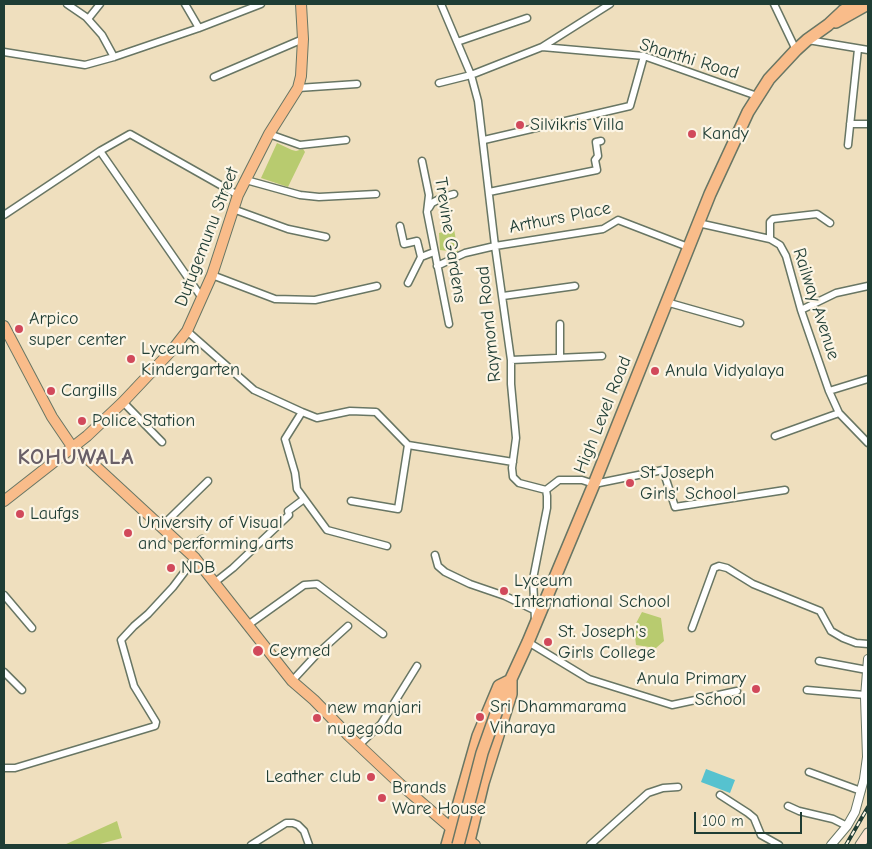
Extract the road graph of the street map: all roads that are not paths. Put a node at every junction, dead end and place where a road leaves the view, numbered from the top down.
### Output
1 (67, 4) edge
2 (100, 4) edge
3 (185, 4) edge
4 (261, 4) edge
5 (301, 4) edge
6 (441, 4) edge
7 (610, 4) edge
8 (774, 4) edge
9 (868, 4) edge
10 (852, 6) edge
11 (88, 18) junction
12 (528, 18) dead end
13 (199, 28) junction
14 (303, 39) junction
15 (806, 40) junction
16 (457, 42) junction
17 (542, 47) junction
18 (858, 49) junction
19 (796, 50) junction
20 (868, 50) edge
21 (4, 52) edge
22 (644, 56) junction
23 (114, 57) junction
24 (470, 75) junction
25 (214, 77) dead end
26 (357, 84) dead end
27 (439, 84) dead end
28 (298, 88) junction
29 (757, 96) junction
30 (850, 124) junction
31 (868, 124) edge
32 (269, 134) junction
33 (346, 140) dead end
34 (484, 140) junction
35 (601, 140) dead end
36 (848, 145) dead end
37 (100, 151) junction
38 (422, 161) dead end
39 (246, 180) junction
40 (489, 192) junction
41 (376, 194) dead end
42 (454, 194) dead end
43 (238, 195) junction
44 (234, 209) junction
45 (427, 212) junction
46 (4, 215) edge
47 (830, 223) dead end
48 (698, 224) junction
49 (400, 226) dead end
50 (326, 237) dead end
51 (770, 239) junction
52 (495, 246) junction
53 (688, 247) junction
54 (434, 252) junction
55 (421, 257) junction
56 (437, 266) junction
57 (212, 275) junction
58 (408, 283) dead end
59 (377, 286) dead end
60 (575, 286) dead end
61 (868, 286) edge
62 (503, 296) junction
63 (202, 298) junction
64 (666, 302) junction
65 (801, 310) junction
66 (740, 323) dead end
67 (449, 324) dead end
68 (560, 324) dead end
69 (4, 326) edge
70 (187, 332) junction
71 (602, 356) dead end
72 (560, 357) junction
73 (511, 360) junction
74 (868, 378) edge
75 (829, 391) junction
76 (122, 402) junction
77 (302, 412) junction
78 (839, 414) junction
79 (775, 436) dead end
80 (162, 442) dead end
81 (868, 443) edge
82 (408, 445) junction
83 (73, 448) junction
84 (513, 462) junction
85 (208, 481) dead end
86 (594, 484) junction
87 (546, 490) junction
88 (785, 490) dead end
89 (304, 499) junction
90 (4, 501) edge
91 (352, 501) dead end
92 (161, 527) junction
93 (202, 539) dead end
94 (387, 546) dead end
95 (191, 554) junction
96 (435, 555) dead end
97 (214, 583) junction
98 (4, 595) edge
99 (534, 610) junction
100 (535, 624) junction
101 (248, 626) junction
102 (348, 626) dead end
103 (32, 628) dead end
104 (692, 628) dead end
105 (383, 634) dead end
106 (528, 642) junction
107 (868, 644) edge
108 (868, 659) edge
109 (819, 661) dead end
110 (417, 666) dead end
111 (867, 670) edge
112 (4, 672) edge
113 (511, 680) junction
114 (292, 681) junction
115 (22, 690) dead end
116 (808, 690) dead end
117 (737, 691) dead end
118 (865, 695) junction
119 (358, 745) junction
120 (4, 768) edge
121 (809, 772) dead end
122 (465, 778) junction
123 (483, 783) junction
124 (678, 787) dead end
125 (861, 791) junction
126 (720, 795) dead end
127 (788, 806) dead end
128 (448, 826) junction
129 (846, 826) junction
130 (868, 833) edge
131 (468, 844) edge
132 (251, 845) edge
133 (309, 845) edge
134 (447, 845) edge
135 (590, 845) edge
136 (778, 845) edge
137 (831, 845) edge
138 (860, 845) edge

1 - 11 street
2 - 11 street
3 - 13 street
4 - 13 street
5 - 14 main road, Dutugemunu Street
6 - 16 street, Raymond Road
7 - 17 street
8 - 19 street
9 - 10 highway, High Level Road
10 - 15 highway, High Level Road
11 - 23 street
12 - 16 street
13 - 23 street
14 - 25 street
14 - 28 main road, Dutugemunu Street
15 - 18 street
15 - 19 highway, High Level Road
16 - 24 street, Raymond Road
17 - 22 street, Shanthi Road
17 - 24 street
18 - 20 street
18 - 30 street
19 - 29 highway, High Level Road
21 - 23 street
22 - 29 street, Shanthi Road
22 - 34 street
24 - 27 street
24 - 34 street, Raymond Road
26 - 28 street
28 - 32 main road, Dutugemunu Street
29 - 48 highway, High Level Road
30 - 31 street
30 - 36 street
32 - 33 street
32 - 39 main road, Dutugemunu Street
34 - 40 street, Raymond Road
35 - 40 street
37 - 43 street
37 - 46 street
37 - 63 street
38 - 45 street, Trevine Gardens
39 - 41 street
39 - 43 main road, Dutugemunu Street
40 - 52 street, Raymond Road
42 - 45 street
43 - 44 main road, Dutugemunu Street
44 - 50 street
44 - 57 main road, Dutugemunu Street
45 - 54 street, Trevine Gardens
47 - 51 street
48 - 51 street, Railway Avenue
48 - 53 highway, High Level Road
49 - 55 street
51 - 65 street, Railway Avenue
52 - 53 street, Arthurs Place
52 - 56 street, Arthurs Place
52 - 62 street, Raymond Road
53 - 64 highway, High Level Road
54 - 55 street
54 - 56 street, Trevine Gardens
55 - 58 street
56 - 67 street, Trevine Gardens
57 - 59 street
57 - 63 main road, Dutugemunu Street
60 - 62 street
61 - 65 street
62 - 73 street, Raymond Road
63 - 70 main road, Dutugemunu Street
64 - 66 street
64 - 86 highway, High Level Road
65 - 75 street, Railway Avenue
68 - 72 street
69 - 83 main road
70 - 76 main road, Dutugemunu Street
70 - 77 street
71 - 72 street
72 - 73 street
73 - 84 street, Raymond Road
74 - 75 street
75 - 78 street, Railway Avenue
76 - 80 street
76 - 83 main road, Dutugemunu Street
77 - 82 street
77 - 89 street
78 - 79 street
78 - 81 street, Railway Avenue
82 - 84 street
82 - 91 street
83 - 90 main road, Dutugemunu Street
83 - 92 main road
84 - 87 street, Raymond Road
85 - 92 street
86 - 87 street
86 - 88 street
86 - 100 highway, High Level Road
87 - 99 street
89 - 94 street
89 - 97 street
92 - 95 main road
93 - 95 street
95 - 97 main road
95 - 120 street
96 - 99 street
97 - 101 main road
98 - 103 street
99 - 100 street
100 - 106 highway, High Level Road
101 - 105 street
101 - 114 main road
102 - 114 street
104 - 107 street
106 - 113 highway, High Level Road
106 - 117 street
108 - 111 street
109 - 111 street
110 - 119 street
111 - 118 street
112 - 115 street
113 - 122 highway
113 - 123 highway
113 - 131 highway, High Level Road, bridge
114 - 119 main road
116 - 118 street
118 - 125 street
119 - 128 main road
121 - 125 street
122 - 123 highway
122 - 128 highway
123 - 131 highway
124 - 135 street
125 - 129 street
126 - 136 street
127 - 129 street
128 - 131 main road
128 - 134 highway
129 - 137 street
130 - 138 main road
132 - 133 street

